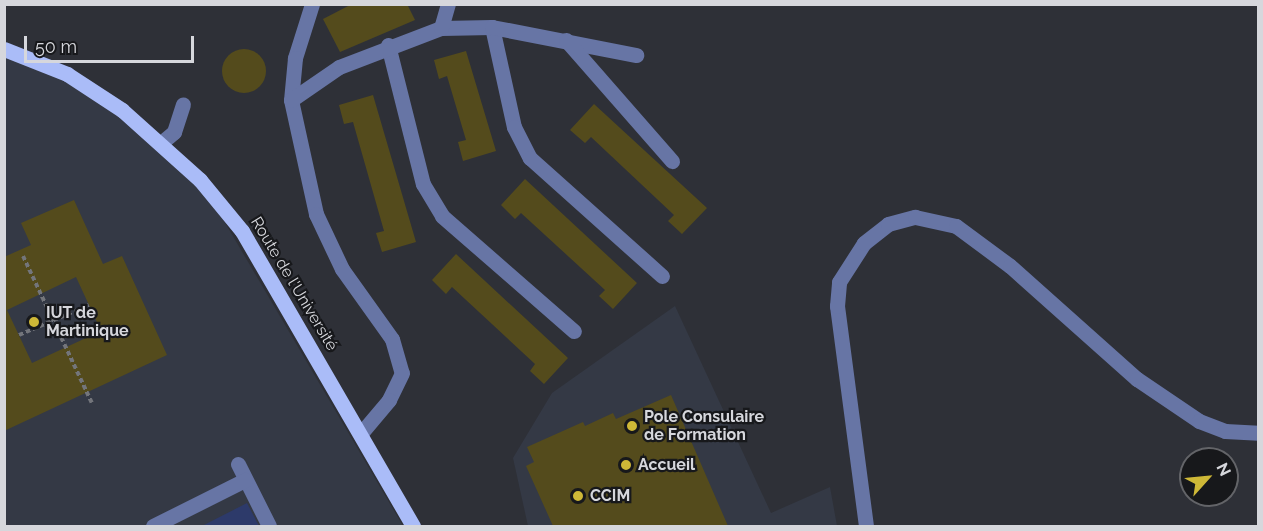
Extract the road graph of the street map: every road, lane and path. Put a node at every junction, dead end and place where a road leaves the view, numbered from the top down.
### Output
1 (312, 4) edge
2 (448, 4) edge
3 (492, 27) junction
4 (441, 28) junction
5 (566, 40) junction
6 (388, 45) junction
7 (4, 49) edge
8 (636, 55) dead end
9 (291, 100) junction
10 (183, 104) dead end
11 (161, 143) junction
12 (672, 161) dead end
13 (23, 256) dead end
14 (662, 276) dead end
15 (89, 305) dead end
16 (53, 320) junction
17 (573, 331) dead end
18 (19, 335) dead end
19 (92, 403) dead end
20 (362, 432) junction
21 (1258, 433) edge
22 (238, 464) dead end
23 (245, 480) junction
24 (153, 526) edge
25 (269, 526) edge
26 (413, 526) edge
27 (866, 526) edge

1 - 9 street
2 - 4 street
3 - 4 street
3 - 5 street
3 - 14 street
4 - 6 street
5 - 8 street
5 - 12 street
6 - 9 street
6 - 17 street
7 - 11 main road, Route de l'Université
9 - 20 street
10 - 11 street
11 - 20 main road, Route de l'Université
13 - 16 path
15 - 16 path
16 - 18 path
16 - 19 path
20 - 26 main road, Route de l'Université
21 - 27 street
22 - 23 street
23 - 24 street
23 - 25 street

